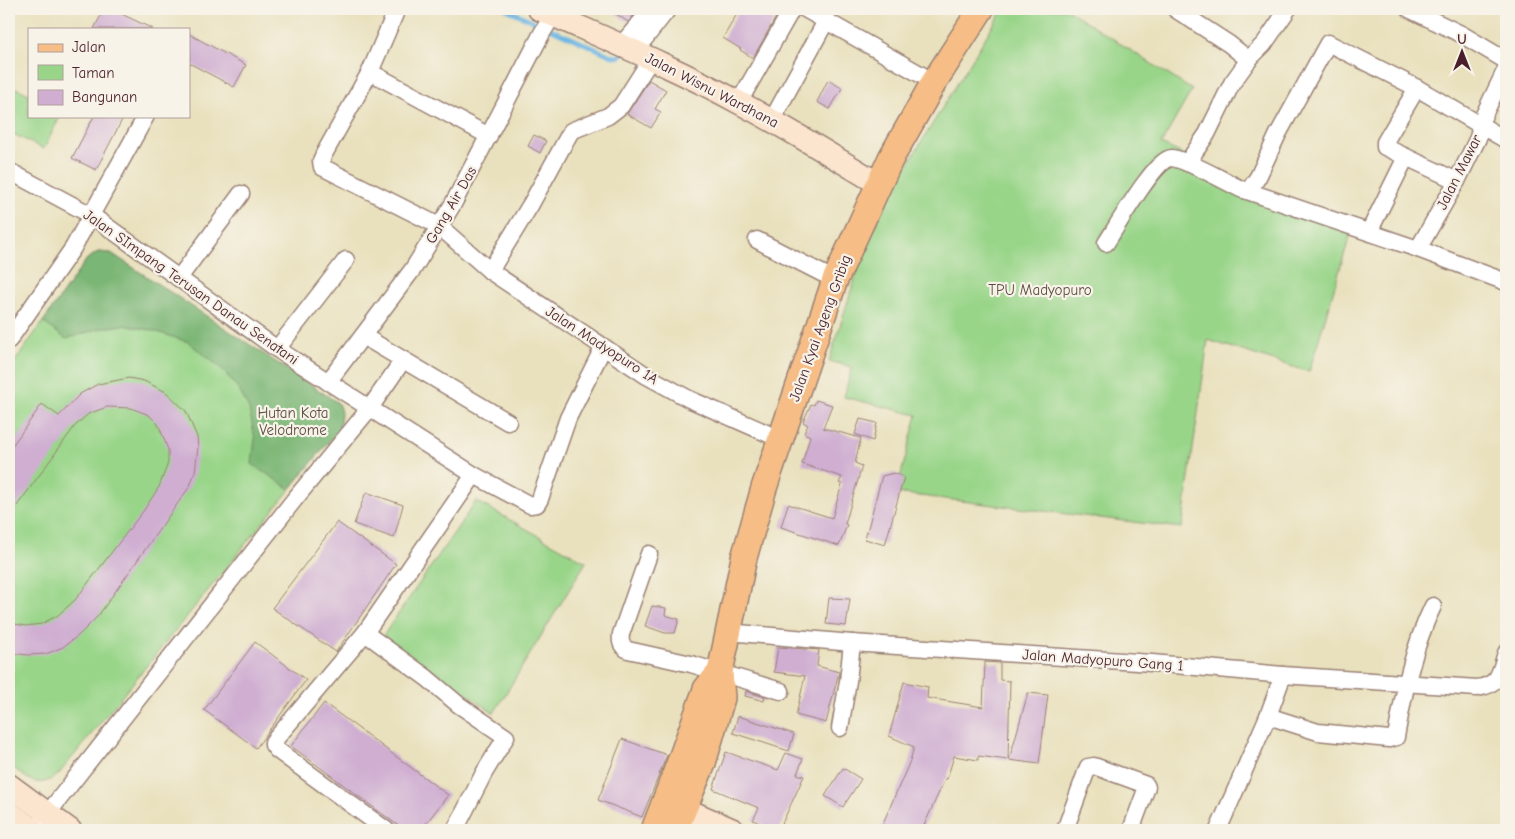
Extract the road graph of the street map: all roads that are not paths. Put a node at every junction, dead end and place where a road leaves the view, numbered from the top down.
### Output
1 (397, 9) edge
2 (652, 9) edge
3 (668, 9) edge
4 (792, 9) edge
5 (805, 9) edge
6 (981, 9) edge
7 (1175, 9) edge
8 (1288, 9) edge
9 (1409, 9) edge
10 (546, 20) edge
11 (826, 21) junction
12 (633, 50) junction
13 (1249, 60) junction
14 (1506, 64) edge
15 (1506, 69) edge
16 (370, 72) junction
17 (934, 82) junction
18 (1417, 88) junction
19 (739, 102) junction
20 (145, 118) edge
21 (772, 120) junction
22 (1482, 125) junction
23 (490, 136) junction
24 (1506, 140) edge
25 (1406, 157) junction
26 (1187, 163) junction
27 (9, 171) edge
28 (1457, 180) junction
29 (879, 184) junction
30 (1247, 191) junction
31 (241, 194) dead end
32 (91, 214) junction
33 (439, 226) junction
34 (1369, 232) junction
35 (757, 240) dead end
36 (1106, 243) dead end
37 (1418, 247) junction
38 (346, 260) dead end
39 (490, 271) junction
40 (179, 278) junction
41 (835, 280) junction
42 (1506, 282) edge
43 (363, 336) junction
44 (9, 340) edge
45 (603, 348) junction
46 (277, 350) junction
47 (403, 360) junction
48 (328, 382) junction
49 (370, 408) junction
50 (508, 422) dead end
51 (780, 439) junction
52 (474, 474) junction
53 (649, 554) dead end
54 (1434, 606) dead end
55 (728, 632) junction
56 (365, 633) junction
57 (852, 643) junction
58 (1506, 653) edge
59 (720, 672) junction
60 (1283, 675) junction
61 (1406, 683) junction
62 (780, 691) dead end
63 (1268, 716) junction
64 (840, 728) dead end
65 (9, 785) edge
66 (9, 812) edge
67 (672, 820) edge
68 (39, 825) edge
69 (70, 830) edge
70 (386, 830) edge
71 (455, 830) edge
72 (732, 830) edge
73 (1064, 830) edge
74 (1131, 830) edge
75 (1218, 830) edge

1 - 16 street
2 - 12 street
3 - 12 street
4 - 19 street
5 - 11 street
6 - 17 main road, Jalan Kyai Ageng Gribig
7 - 13 street
8 - 13 street
9 - 14 street
10 - 12 street, Jalan Wisnu Wardhana
10 - 23 street, Gang Air Das
11 - 17 street
11 - 21 street
12 - 19 street, Jalan Wisnu Wardhana
12 - 39 street
13 - 26 street
15 - 22 street, Jalan Mawar
16 - 23 street
16 - 33 street, Jalan Madyopuro 1A
17 - 29 main road, Jalan Kyai Ageng Gribig
18 - 22 street
18 - 25 street
18 - 30 street
19 - 21 street, Jalan Wisnu Wardhana
20 - 32 street
21 - 29 street, Jalan Wisnu Wardhana
22 - 24 street
22 - 28 street, Jalan Mawar
23 - 33 street, Gang Air Das
25 - 28 street
25 - 34 street
26 - 30 street
26 - 36 street
27 - 32 street, Jalan SImpang Terusan Danau Senatani
28 - 37 street, Jalan Mawar
29 - 41 main road, Jalan Kyai Ageng Gribig
30 - 34 street
31 - 40 street
32 - 40 street, Jalan SImpang Terusan Danau Senatani
32 - 44 street
33 - 39 street, Jalan Madyopuro 1A
33 - 43 street, Gang Air Das
34 - 37 street
35 - 41 street
37 - 42 street
38 - 46 street
39 - 45 street, Jalan Madyopuro 1A
40 - 46 street, Jalan SImpang Terusan Danau Senatani
41 - 51 main road, Jalan Kyai Ageng Gribig
43 - 47 street
43 - 48 street, Gang Air Das
45 - 51 street, Jalan Madyopuro 1A
45 - 52 street, Jalan SImpang Terusan Danau Senatani
46 - 48 street, Jalan SImpang Terusan Danau Senatani
47 - 49 street
47 - 50 street
48 - 49 street, Jalan SImpang Terusan Danau Senatani
49 - 52 street, Jalan SImpang Terusan Danau Senatani
49 - 68 street
51 - 55 main road, Jalan Kyai Ageng Gribig
52 - 56 street
53 - 59 street
54 - 61 street
55 - 57 street, Jalan Madyopuro Gang 1
55 - 59 main road, Jalan Kyai Ageng Gribig
56 - 70 street
56 - 71 street
57 - 60 street, Jalan Madyopuro Gang 1
57 - 64 street
58 - 61 street, Jalan Madyopuro Gang 1
59 - 62 street
59 - 67 main road, Jalan Kyai Ageng Gribig
60 - 61 street, Jalan Madyopuro Gang 1
60 - 63 street
61 - 63 street
63 - 75 street
65 - 68 street
66 - 68 street
67 - 72 street
68 - 69 street
73 - 74 street

